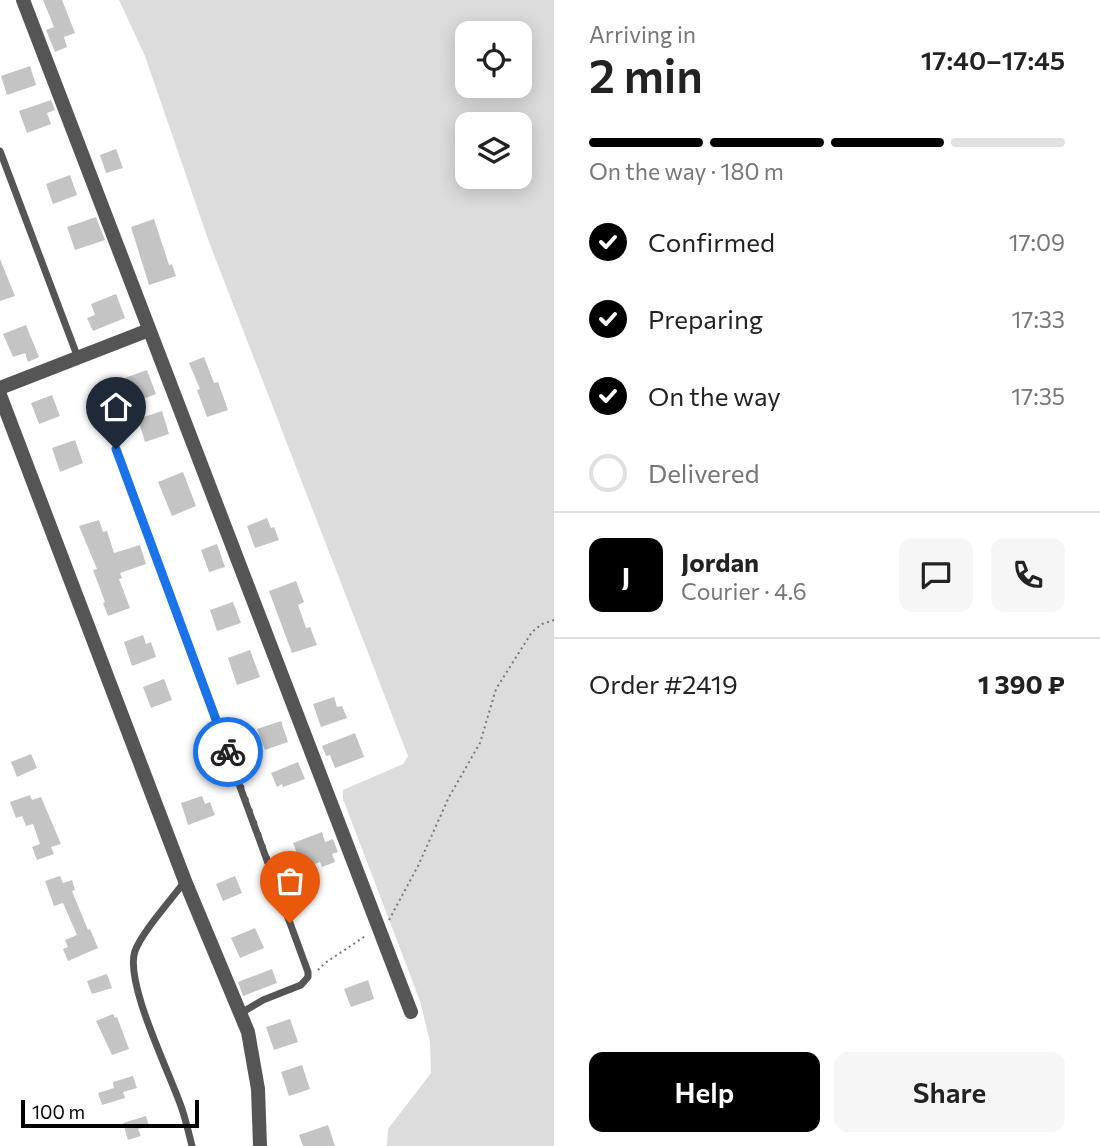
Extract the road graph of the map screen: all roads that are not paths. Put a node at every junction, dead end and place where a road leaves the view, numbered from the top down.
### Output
1 (23, 0) edge
2 (0, 151) edge
3 (149, 331) junction
4 (78, 358) junction
5 (0, 387) edge
6 (0, 395) edge
7 (116, 449) dead end
8 (185, 881) junction
9 (411, 1012) dead end
10 (241, 1013) junction
11 (192, 1146) edge
12 (260, 1146) edge

1 - 3 street
2 - 4 lane
3 - 4 street
3 - 9 street
4 - 5 street
6 - 8 street
7 - 10 lane
8 - 10 street
8 - 11 lane
10 - 12 street

